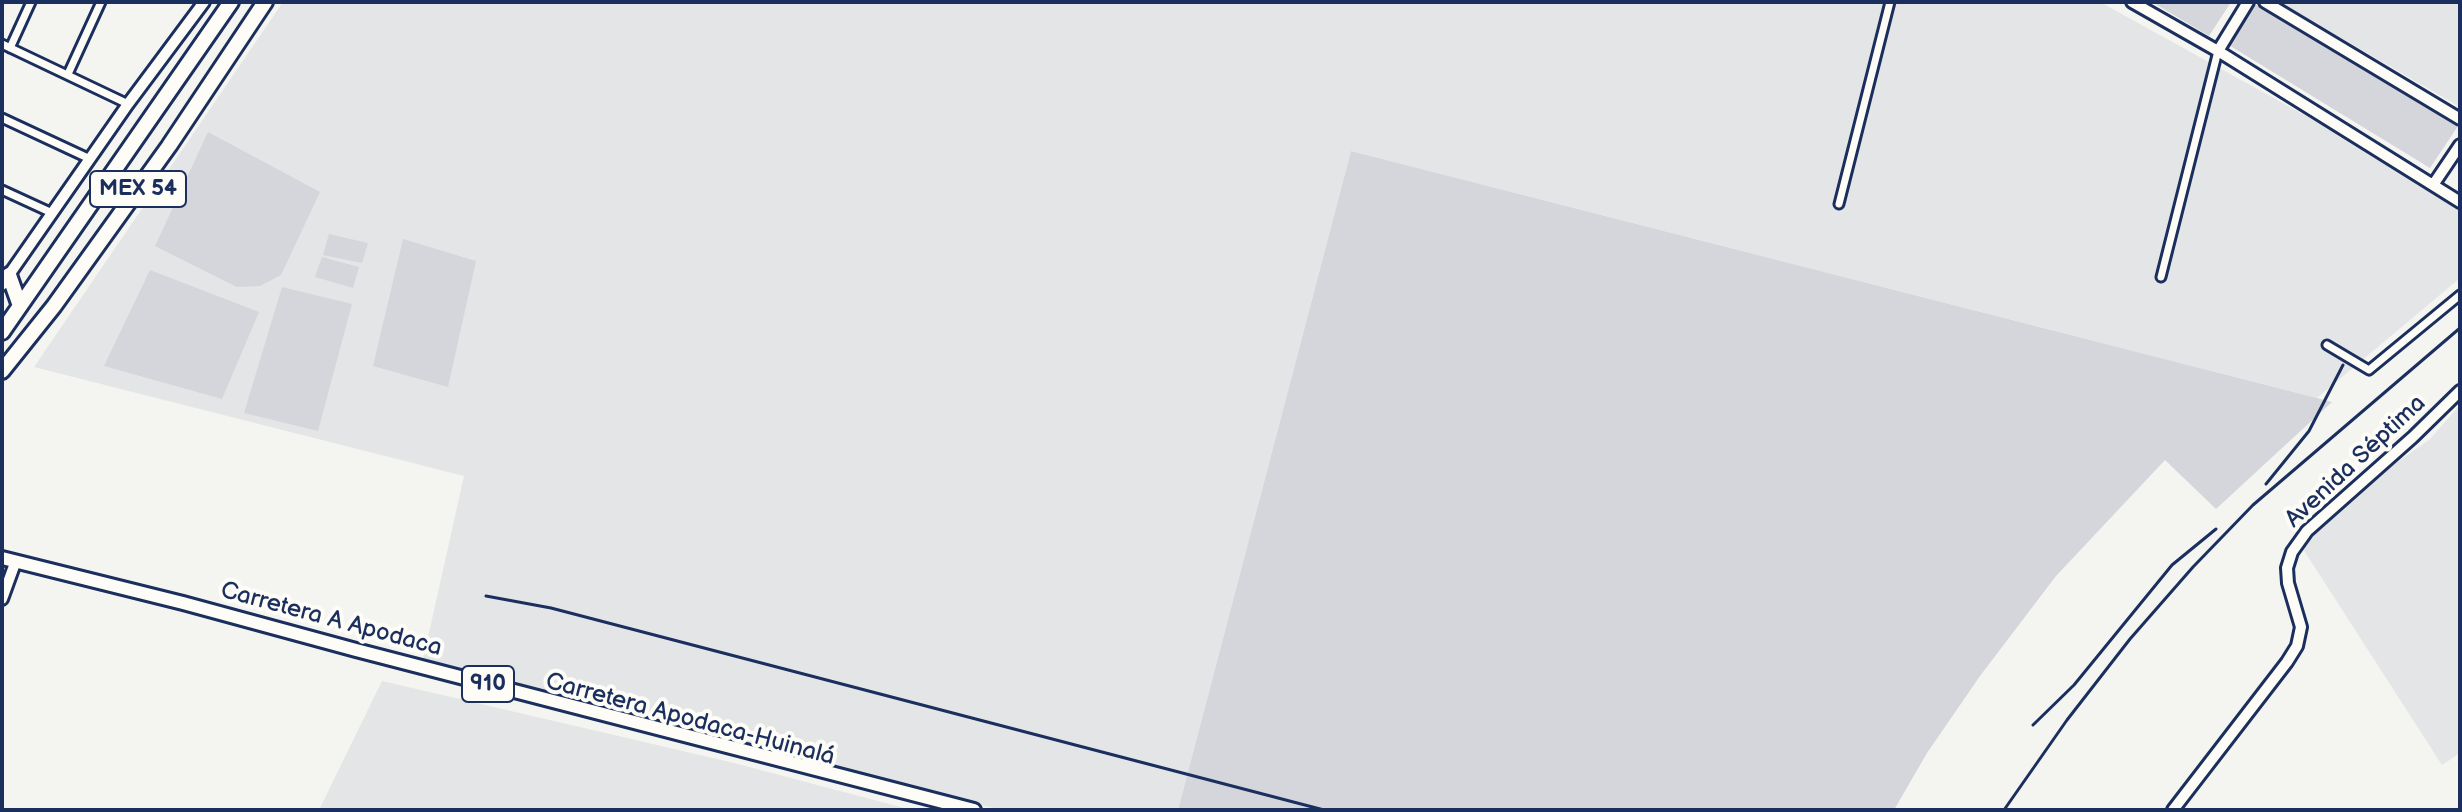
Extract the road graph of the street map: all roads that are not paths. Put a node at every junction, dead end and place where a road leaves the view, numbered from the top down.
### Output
1 (31, 2) edge
2 (101, 2) edge
3 (204, 2) edge
4 (229, 2) edge
5 (265, 2) edge
6 (1890, 2) edge
7 (2132, 2) edge
8 (2248, 2) edge
9 (2265, 2) edge
10 (6, 46) edge
11 (2218, 51) junction
12 (68, 74) junction
13 (128, 104) junction
14 (2, 118) edge
15 (2460, 119) edge
16 (2460, 145) edge
17 (90, 159) junction
18 (2433, 185) junction
19 (2, 190) edge
20 (2460, 202) edge
21 (1839, 204) dead end
22 (52, 213) junction
23 (2161, 277) dead end
24 (6, 280) edge
25 (2460, 295) edge
26 (20, 306) junction
27 (2, 332) edge
28 (2327, 345) dead end
29 (2, 371) edge
30 (2460, 391) edge
31 (6, 562) edge
32 (2, 599) edge
33 (949, 810) edge
34 (974, 810) edge
35 (2173, 810) edge

1 - 10 street
2 - 12 street
3 - 13 street
4 - 26 highway, MEX 54
5 - 29 highway, MEX 54
6 - 21 street
7 - 11 street
8 - 11 street
9 - 15 street
10 - 12 street
11 - 18 street
11 - 23 street
12 - 13 street
13 - 17 street
14 - 17 street
16 - 18 street
17 - 22 street
18 - 20 street
19 - 22 street
22 - 24 street
24 - 26 highway
25 - 28 street
26 - 27 highway, MEX 54
30 - 35 street, Avenida Séptima
31 - 32 street
31 - 33 main road, Carretera Apodaca-Huinalá / 910
31 - 34 main road, Carretera A Apodaca / 910

